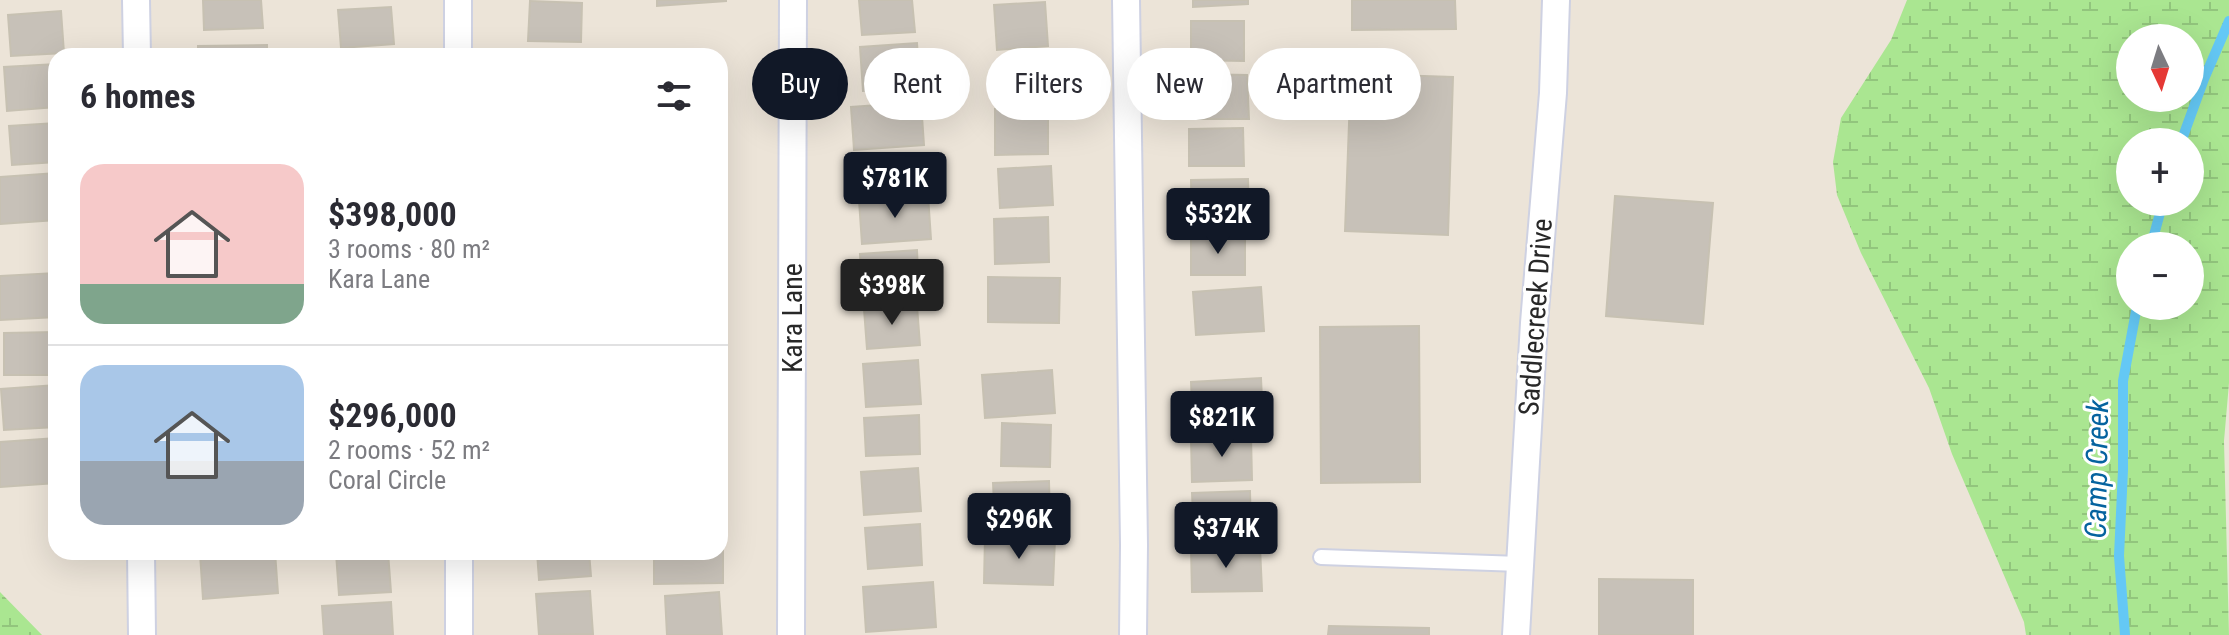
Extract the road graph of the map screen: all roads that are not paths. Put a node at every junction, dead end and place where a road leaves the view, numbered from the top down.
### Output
1 (136, 0) edge
2 (458, 0) edge
3 (793, 0) edge
4 (1126, 0) edge
5 (1556, 0) edge
6 (137, 48) edge
7 (458, 48) edge
8 (1321, 557) dead end
9 (141, 560) edge
10 (459, 560) edge
11 (1520, 564) junction
12 (142, 635) edge
13 (459, 635) edge
14 (791, 635) edge
15 (1133, 635) edge
16 (1516, 635) edge

1 - 6 street
2 - 7 street
3 - 14 street, Kara Lane
4 - 15 street
5 - 11 street, Saddlecreek Drive
8 - 11 lane
9 - 12 street
10 - 13 street
11 - 16 street, Saddlecreek Drive

